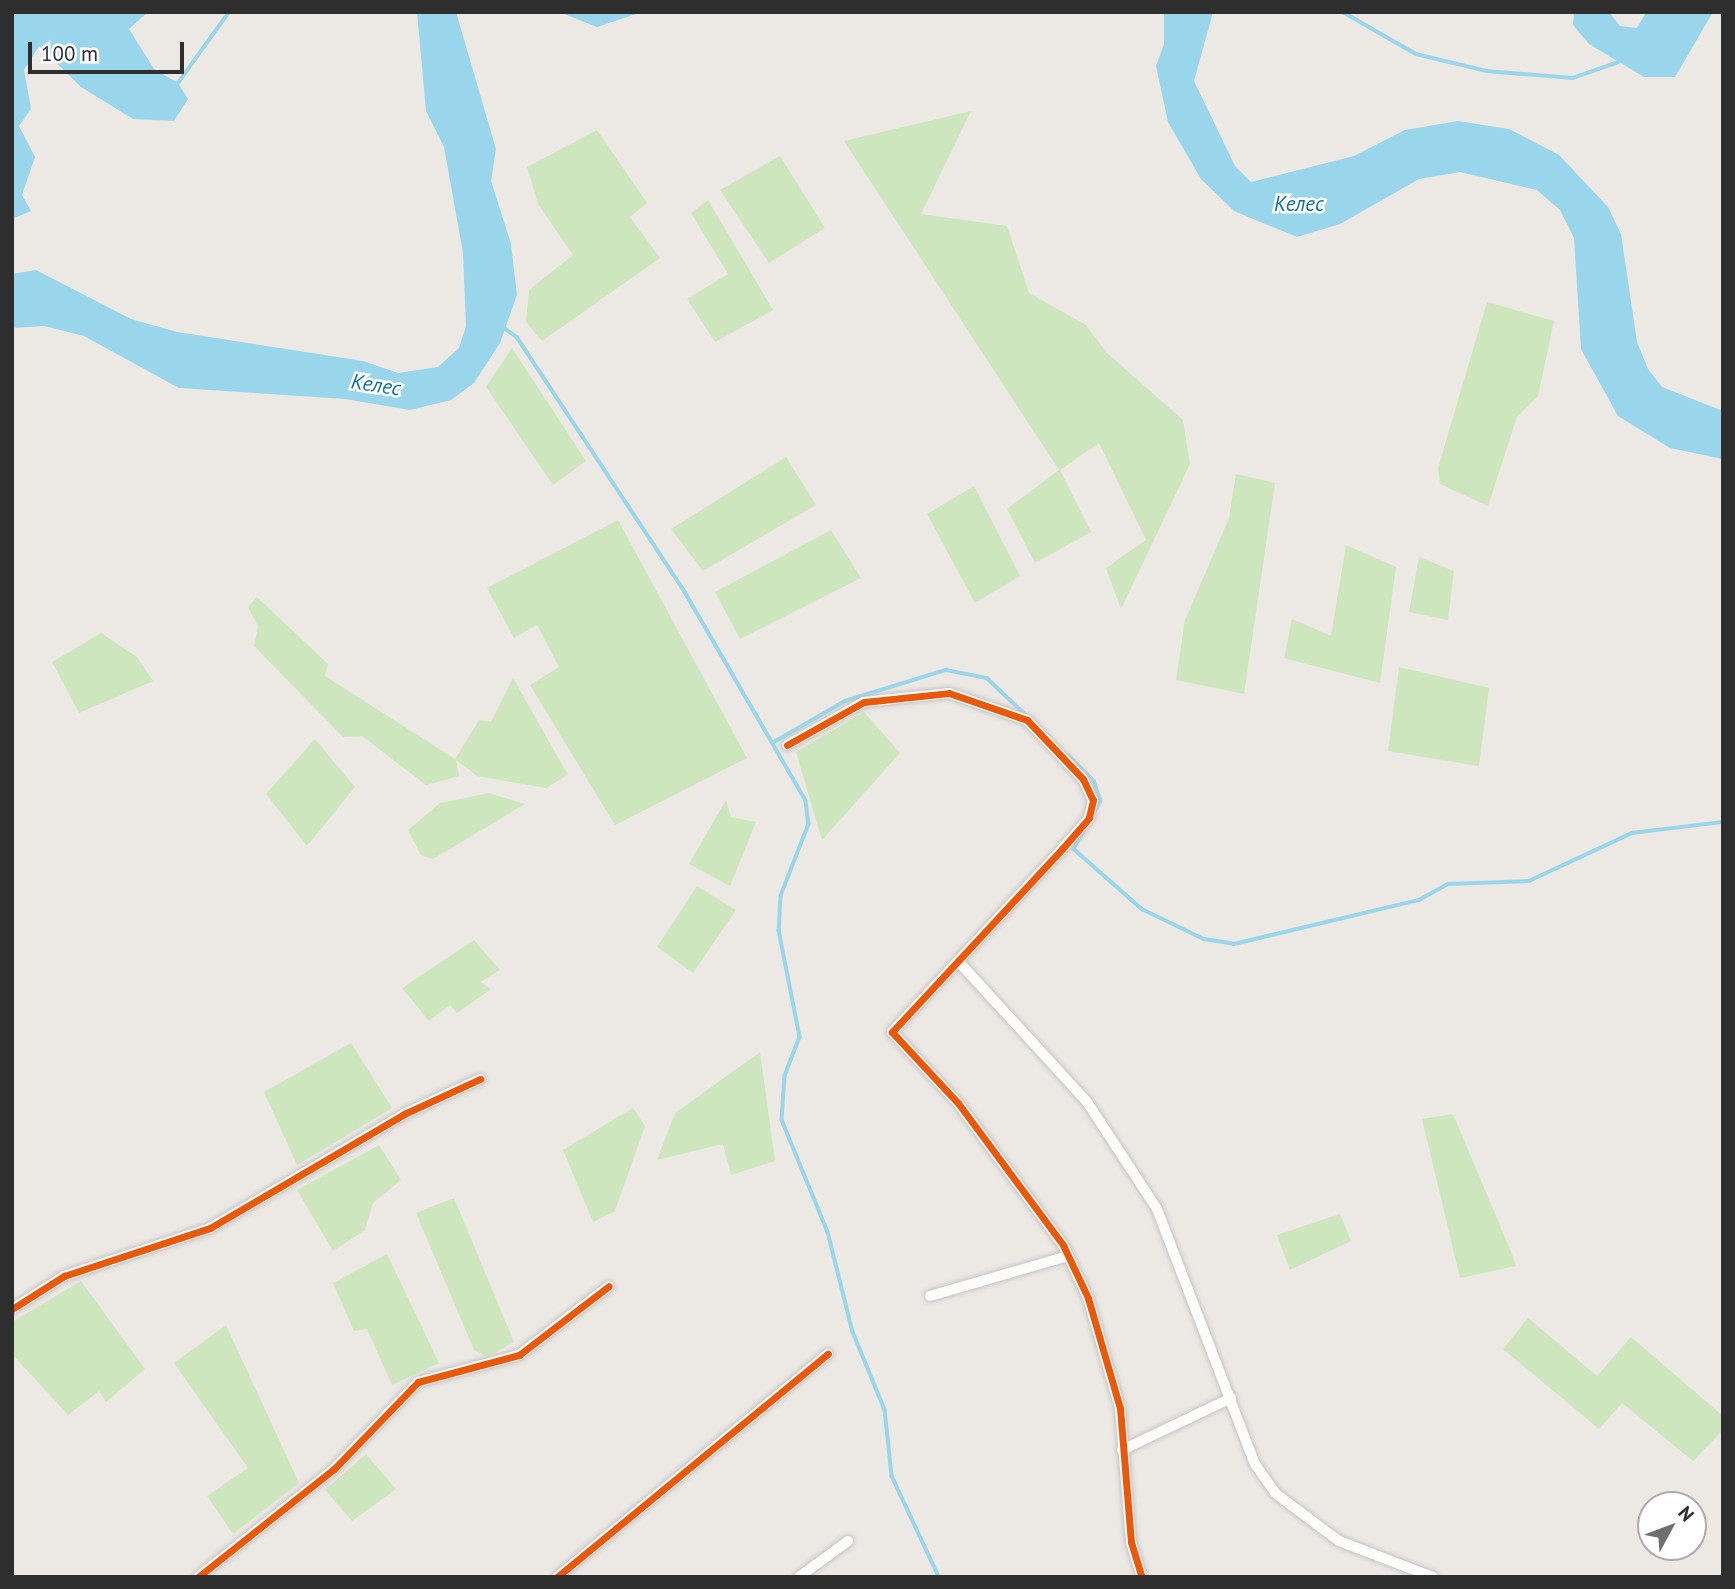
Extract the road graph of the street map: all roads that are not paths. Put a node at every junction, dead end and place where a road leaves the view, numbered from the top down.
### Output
1 (787, 746) dead end
2 (958, 961) junction
3 (480, 1079) dead end
4 (1068, 1256) junction
5 (609, 1286) dead end
6 (930, 1296) dead end
7 (12, 1309) edge
8 (828, 1354) dead end
9 (1231, 1398) junction
10 (1122, 1450) junction
11 (848, 1542) dead end
12 (198, 1577) edge
13 (557, 1577) edge
14 (799, 1577) edge
15 (1142, 1577) edge
16 (1433, 1577) edge

1 - 2 street
2 - 4 street
2 - 9 street
3 - 7 street
4 - 6 street
4 - 10 street
5 - 12 street
8 - 13 street
9 - 10 street
9 - 16 street
10 - 15 street
11 - 14 street

